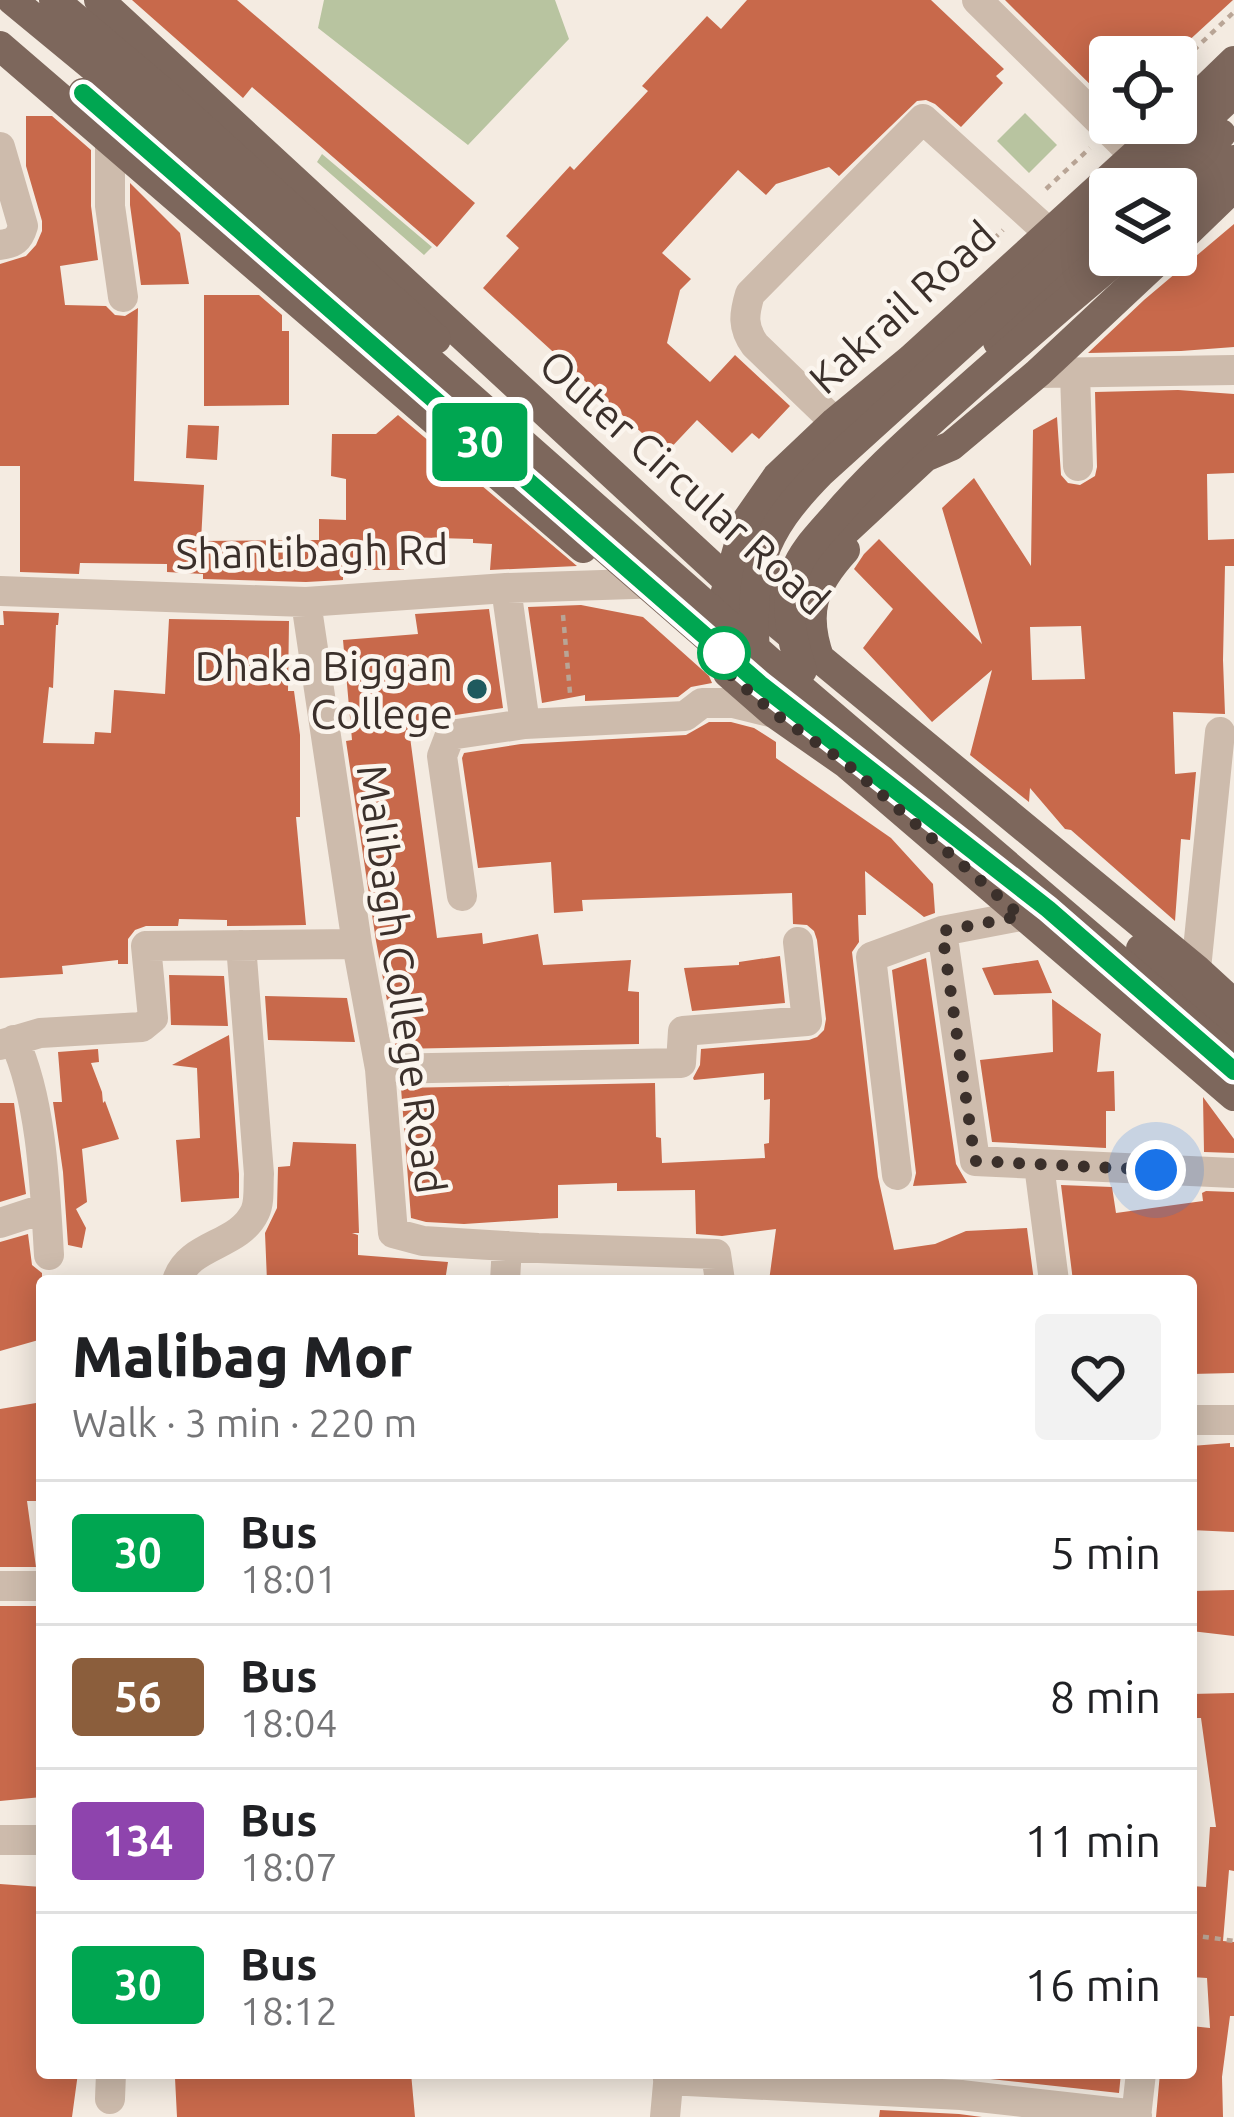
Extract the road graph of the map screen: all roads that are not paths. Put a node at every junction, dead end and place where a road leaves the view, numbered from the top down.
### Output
1 (12, 0) edge
2 (55, 0) edge
3 (100, 0) edge
4 (977, 0) edge
5 (4, 50) edge
6 (1234, 61) edge
7 (1234, 93) edge
8 (1197, 97) edge
9 (1234, 122) edge
10 (110, 141) junction
11 (1148, 144) edge
12 (0, 147) edge
13 (1135, 156) junction
14 (1234, 160) edge
15 (1154, 168) edge
16 (1187, 168) edge
17 (1234, 187) edge
18 (1197, 191) edge
19 (1197, 223) edge
20 (1089, 229) edge
21 (1048, 232) junction
22 (10, 241) edge
23 (1089, 261) edge
24 (1098, 276) edge
25 (1142, 276) edge
26 (123, 297) dead end
27 (1234, 370) edge
28 (1038, 373) junction
29 (1075, 373) junction
30 (835, 422) junction
31 (951, 446) junction
32 (1078, 466) dead end
33 (626, 585) junction
34 (506, 588) junction
35 (0, 591) edge
36 (306, 602) junction
37 (738, 605) junction
38 (667, 620) junction
39 (725, 670) junction
40 (792, 672) junction
41 (774, 713) junction
42 (525, 724) junction
43 (1220, 731) dead end
44 (462, 896) dead end
45 (1021, 916) junction
46 (942, 931) junction
47 (798, 942) dead end
48 (357, 944) junction
49 (241, 945) junction
50 (1196, 969) junction
51 (1234, 1004) edge
52 (1234, 1031) edge
53 (7, 1042) edge
54 (1234, 1059) edge
55 (380, 1069) junction
56 (1234, 1071) edge
57 (1234, 1096) edge
58 (1039, 1165) junction
59 (1234, 1173) edge
60 (897, 1175) dead end
61 (46, 1208) junction
62 (4, 1222) edge
63 (507, 1246) junction
64 (50, 1256) dead end
65 (179, 1275) edge
66 (505, 1275) edge
67 (719, 1275) edge
68 (1053, 1275) edge
69 (1197, 1420) edge
70 (1234, 1420) edge
71 (0, 1586) edge
72 (36, 1586) edge
73 (0, 1840) edge
74 (36, 1840) edge
75 (669, 2079) edge
76 (700, 2079) edge
77 (1140, 2079) edge
78 (1137, 2116) edge
79 (665, 2117) edge

1 - 40 main road, bridge
2 - 37 main road, bridge
3 - 37 main road, Outer Circular Road
4 - 13 street
5 - 10 main road
5 - 40 main road, Outer Circular Road, bridge
6 - 8 main road, Kakrail Road
7 - 15 main road
9 - 16 main road
10 - 26 street
10 - 33 main road
11 - 13 main road, Kakrail Road
12 - 22 street
13 - 21 main road, Kakrail Road
14 - 18 main road
17 - 19 main road
20 - 37 main road, bridge
21 - 30 main road, Kakrail Road
21 - 30 street
23 - 40 main road
24 - 40 main road, bridge
25 - 28 main road
27 - 29 street
28 - 29 street
28 - 31 main road
29 - 32 street
30 - 37 main road, Kakrail Road
31 - 37 main road
31 - 40 main road
33 - 34 street, Shantibagh Rd
33 - 37 street, Shantibagh Rd
33 - 38 main road
34 - 36 street, Shantibagh Rd
34 - 42 street
35 - 36 street, Shantibagh Rd
36 - 48 street, Malibagh College Road
37 - 38 main road
37 - 39 main road
37 - 40 main road, bridge
37 - 40 main road, bridge
38 - 39 main road
39 - 41 main road
40 - 50 main road, Outer Circular Road
40 - 52 main road
40 - 54 main road, bridge
40 - 56 main road, Outer Circular Road, bridge
41 - 42 street
41 - 45 main road
42 - 44 street
43 - 50 street
45 - 46 street
45 - 57 main road
46 - 58 street
46 - 60 street
47 - 55 street
48 - 49 street
48 - 55 street, Malibagh College Road
49 - 53 street
49 - 65 street
50 - 51 main road, Outer Circular Road
53 - 61 street
55 - 63 street, Malibagh College Road
58 - 59 street
58 - 68 street
61 - 62 street
61 - 64 street
63 - 66 street
63 - 67 street, Malibagh College Road
69 - 70 street
71 - 72 street
73 - 74 street
75 - 79 street
76 - 78 street
77 - 78 street

